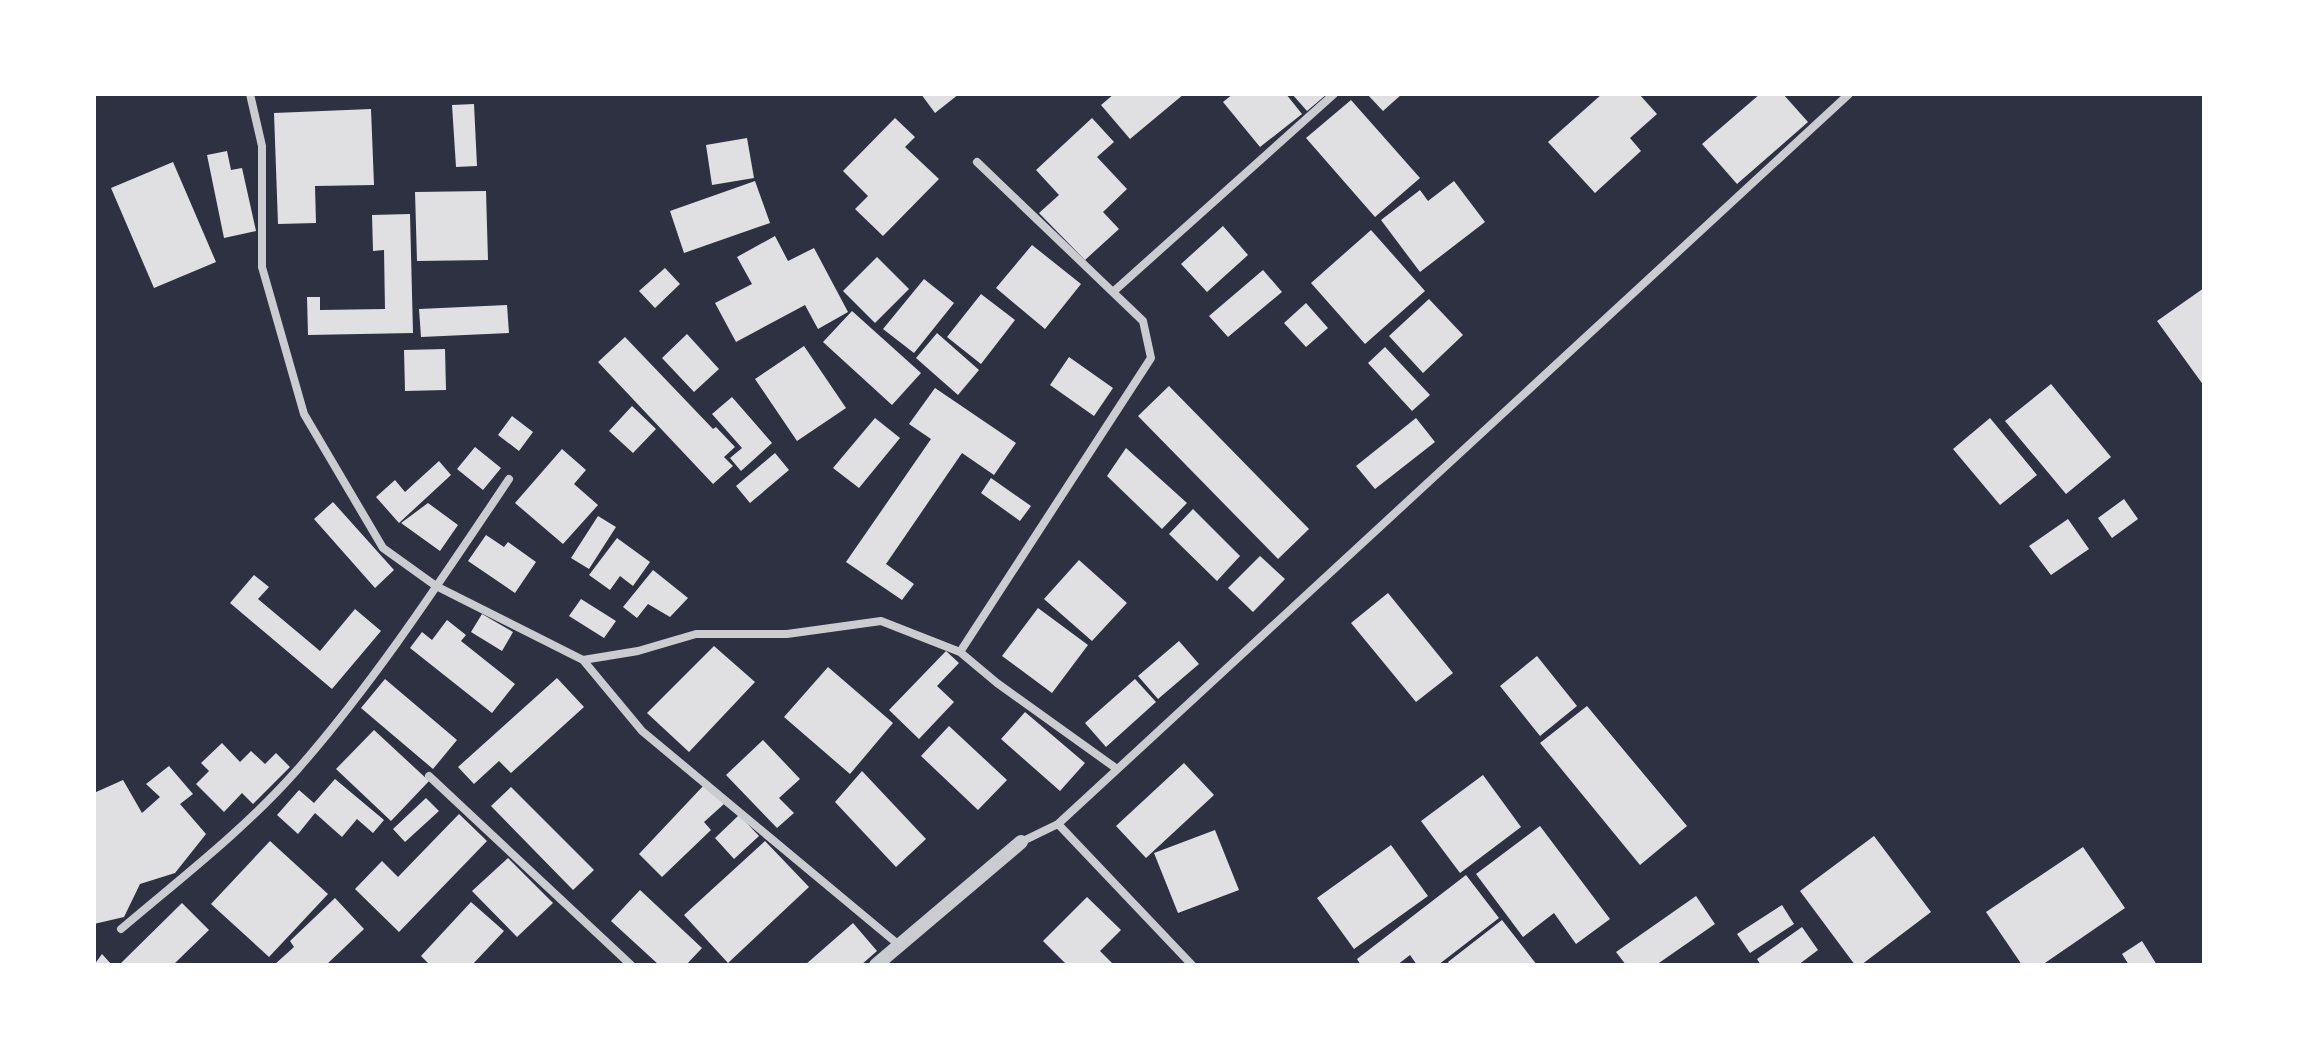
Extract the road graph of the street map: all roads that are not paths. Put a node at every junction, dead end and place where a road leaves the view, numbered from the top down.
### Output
1 (250, 94) edge
2 (1334, 94) edge
3 (1849, 94) edge
4 (977, 162) dead end
5 (1113, 292) junction
6 (509, 479) dead end
7 (436, 586) junction
8 (960, 652) junction
9 (583, 660) junction
10 (1117, 769) junction
11 (429, 776) dead end
12 (1058, 824) junction
13 (1021, 842) joint
14 (121, 929) dead end
15 (899, 945) junction
16 (631, 965) edge
17 (876, 965) edge
18 (1192, 965) edge

1 - 7 street
2 - 5 street
3 - 10 street
4 - 5 street
5 - 8 street
6 - 7 street
7 - 9 street
7 - 14 street
8 - 9 street
8 - 10 street
9 - 15 street
10 - 12 street
11 - 16 street
12 - 13 street
12 - 18 street
13 - 15 street
15 - 17 street

